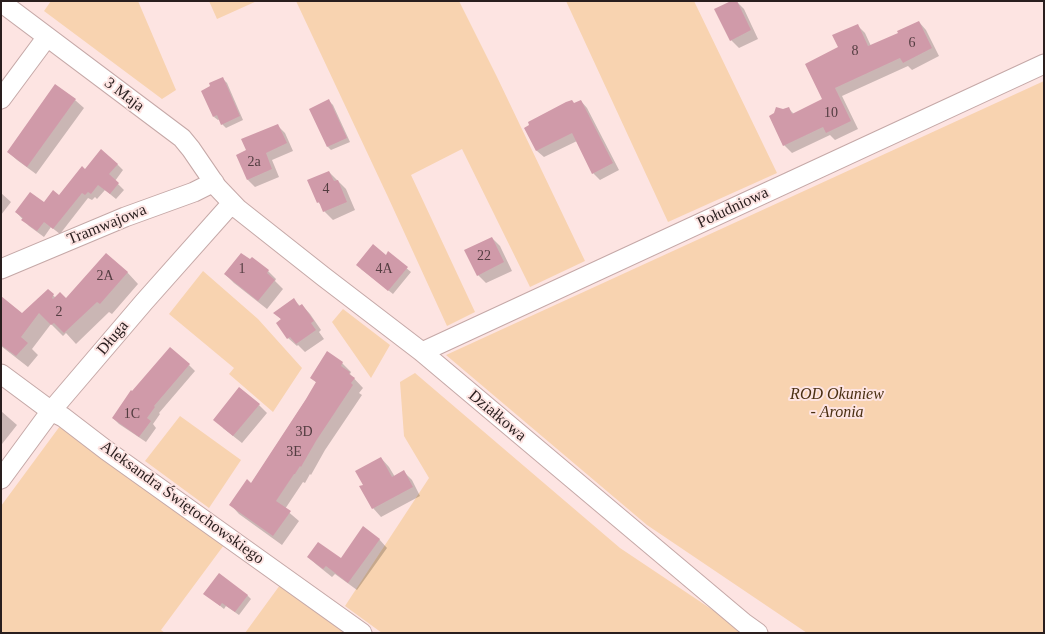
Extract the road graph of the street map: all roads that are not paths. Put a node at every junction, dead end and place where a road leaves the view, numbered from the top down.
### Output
1 (1, 2) edge
2 (47, 37) junction
3 (1044, 64) edge
4 (1, 99) edge
5 (214, 182) junction
6 (232, 203) junction
7 (1, 268) edge
8 (422, 352) junction
9 (1, 374) edge
10 (51, 411) junction
11 (1, 479) edge
12 (362, 633) edge
13 (758, 633) edge

1 - 2 street, 3 Maja
2 - 4 street
2 - 5 street, 3 Maja
3 - 8 street, Południowa
5 - 6 street, 3 Maja
5 - 7 street, Tramwajowa
6 - 8 street, Działkowa
6 - 10 street, Długa
8 - 13 street, Działkowa
9 - 10 street, Aleksandra Świętochowskiego
10 - 11 street, Długa
10 - 12 street, Aleksandra Świętochowskiego

